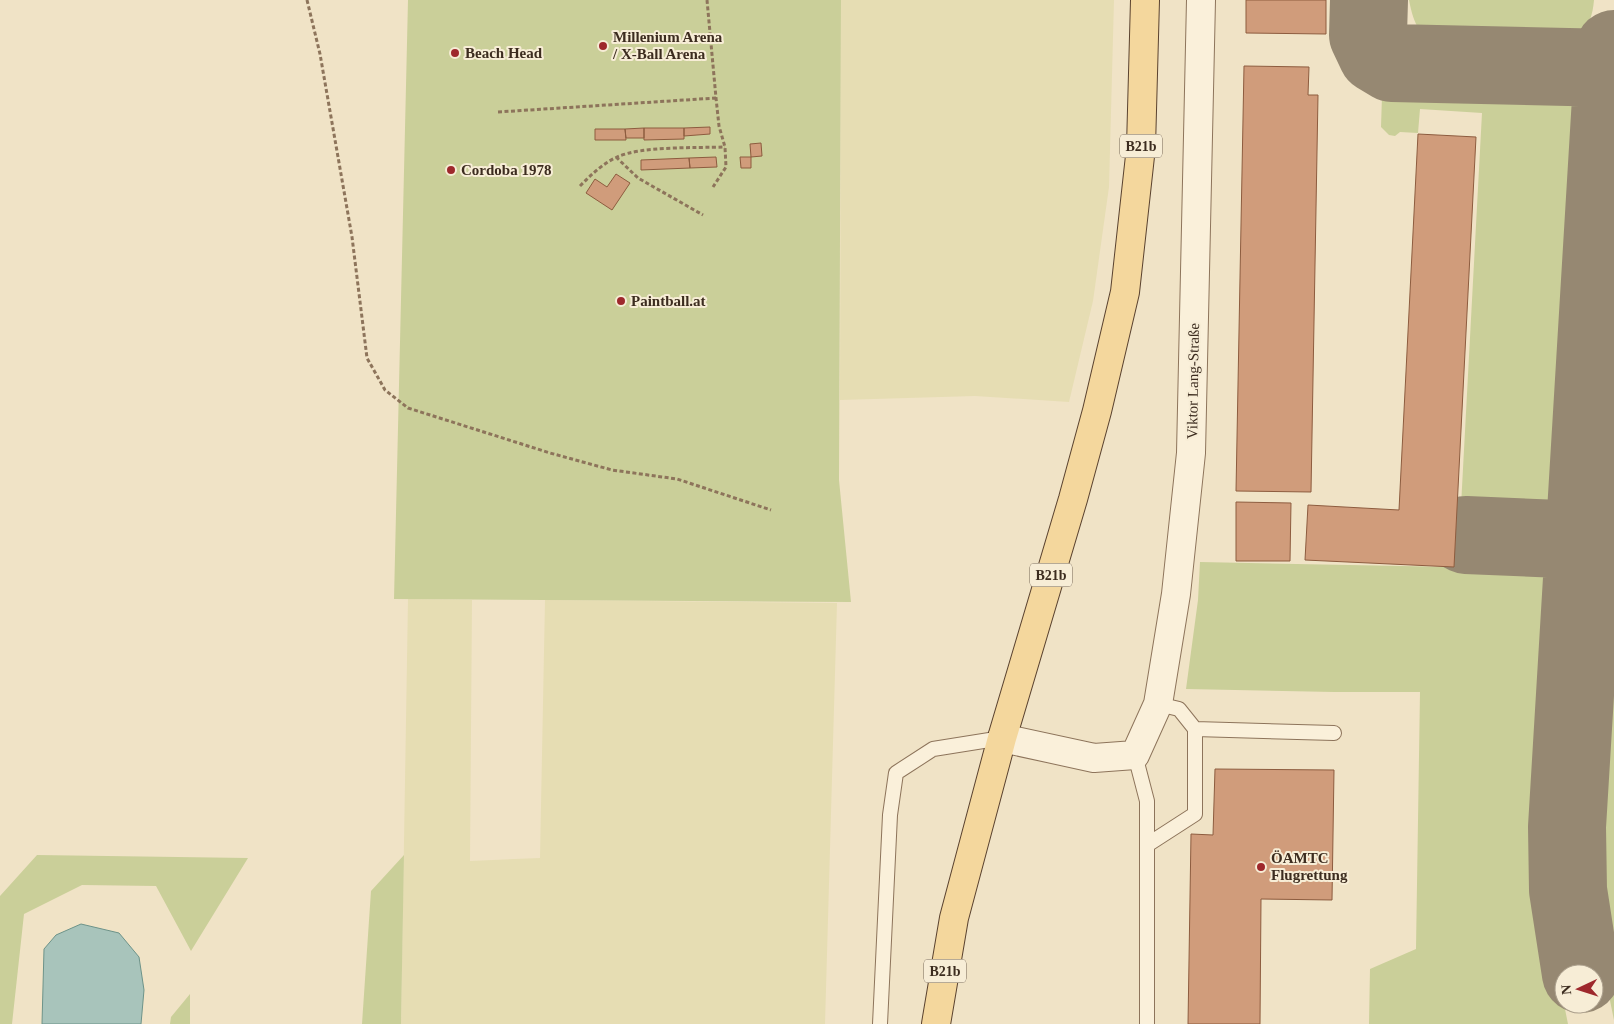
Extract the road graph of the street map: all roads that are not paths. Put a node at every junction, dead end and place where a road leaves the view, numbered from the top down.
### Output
1 (1145, 0) edge
2 (1200, 0) edge
3 (1158, 704) junction
4 (1195, 729) junction
5 (1334, 733) dead end
6 (1002, 738) junction
7 (1135, 755) junction
8 (1147, 845) junction
9 (880, 1024) edge
10 (936, 1024) edge
11 (1148, 1024) edge

1 - 6 main road, B21b
2 - 3 street, Viktor Lang-Straße
3 - 4 lane
3 - 7 street, Viktor Lang-Straße
4 - 5 lane
4 - 8 lane
6 - 7 street
6 - 9 lane
6 - 10 main road, B21b
7 - 8 lane
8 - 11 lane

